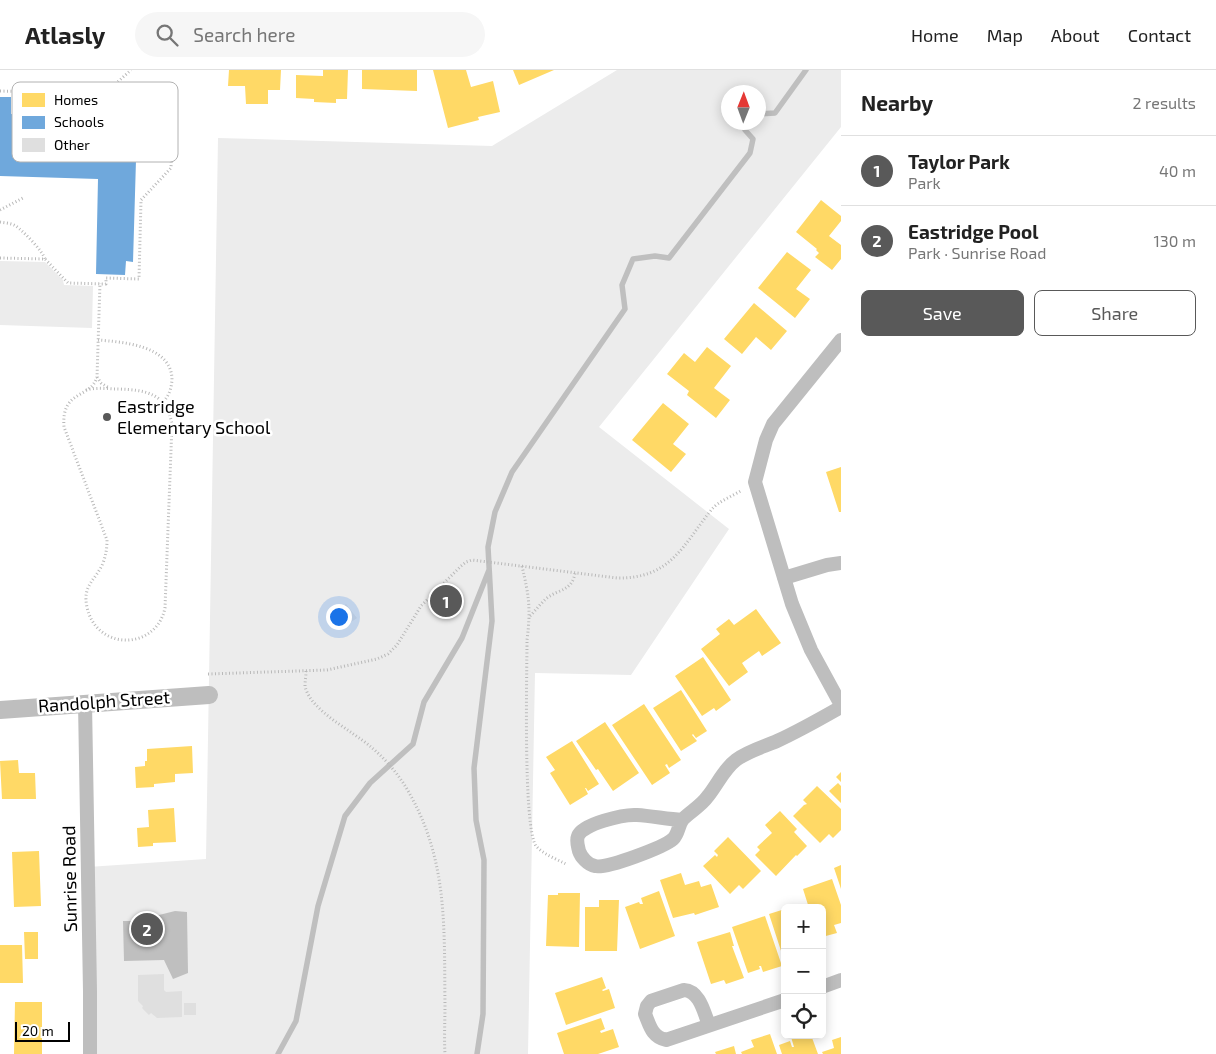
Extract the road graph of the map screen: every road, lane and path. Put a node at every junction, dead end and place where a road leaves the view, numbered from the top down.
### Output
1 (130, 70) edge
2 (117, 82) edge
3 (171, 162) edge
4 (23, 198) dead end
5 (0, 210) edge
6 (0, 222) edge
7 (0, 258) edge
8 (45, 259) junction
9 (100, 283) junction
10 (98, 340) junction
11 (841, 340) edge
12 (97, 377) junction
13 (112, 389) junction
14 (86, 390) junction
15 (163, 402) junction
16 (755, 482) junction
17 (841, 563) edge
18 (522, 566) junction
19 (575, 573) junction
20 (784, 578) junction
21 (530, 616) junction
22 (306, 671) junction
23 (208, 674) dead end
24 (209, 695) dead end
25 (86, 703) junction
26 (841, 706) edge
27 (0, 710) edge
28 (682, 820) junction
29 (566, 864) dead end
30 (841, 980) edge
31 (826, 986) edge
32 (781, 1001) edge
33 (709, 1025) junction
34 (90, 1054) edge
35 (445, 1054) edge

1 - 2 path
3 - 9 path
4 - 5 path
6 - 8 path
7 - 8 path
8 - 9 path
9 - 10 path
10 - 12 path
10 - 15 path
11 - 16 street
12 - 13 path
12 - 14 path
13 - 14 path
13 - 15 path
14 - 15 path
16 - 19 path
16 - 20 street
17 - 20 street
18 - 19 path
18 - 21 path
18 - 22 path
19 - 21 path
20 - 26 street
21 - 29 path
22 - 23 path
22 - 35 path
24 - 25 street, Randolph Street
25 - 27 street, Randolph Street
25 - 34 street, Sunrise Road
26 - 28 street
28 - 28 street
30 - 31 street
32 - 33 street
33 - 33 street

